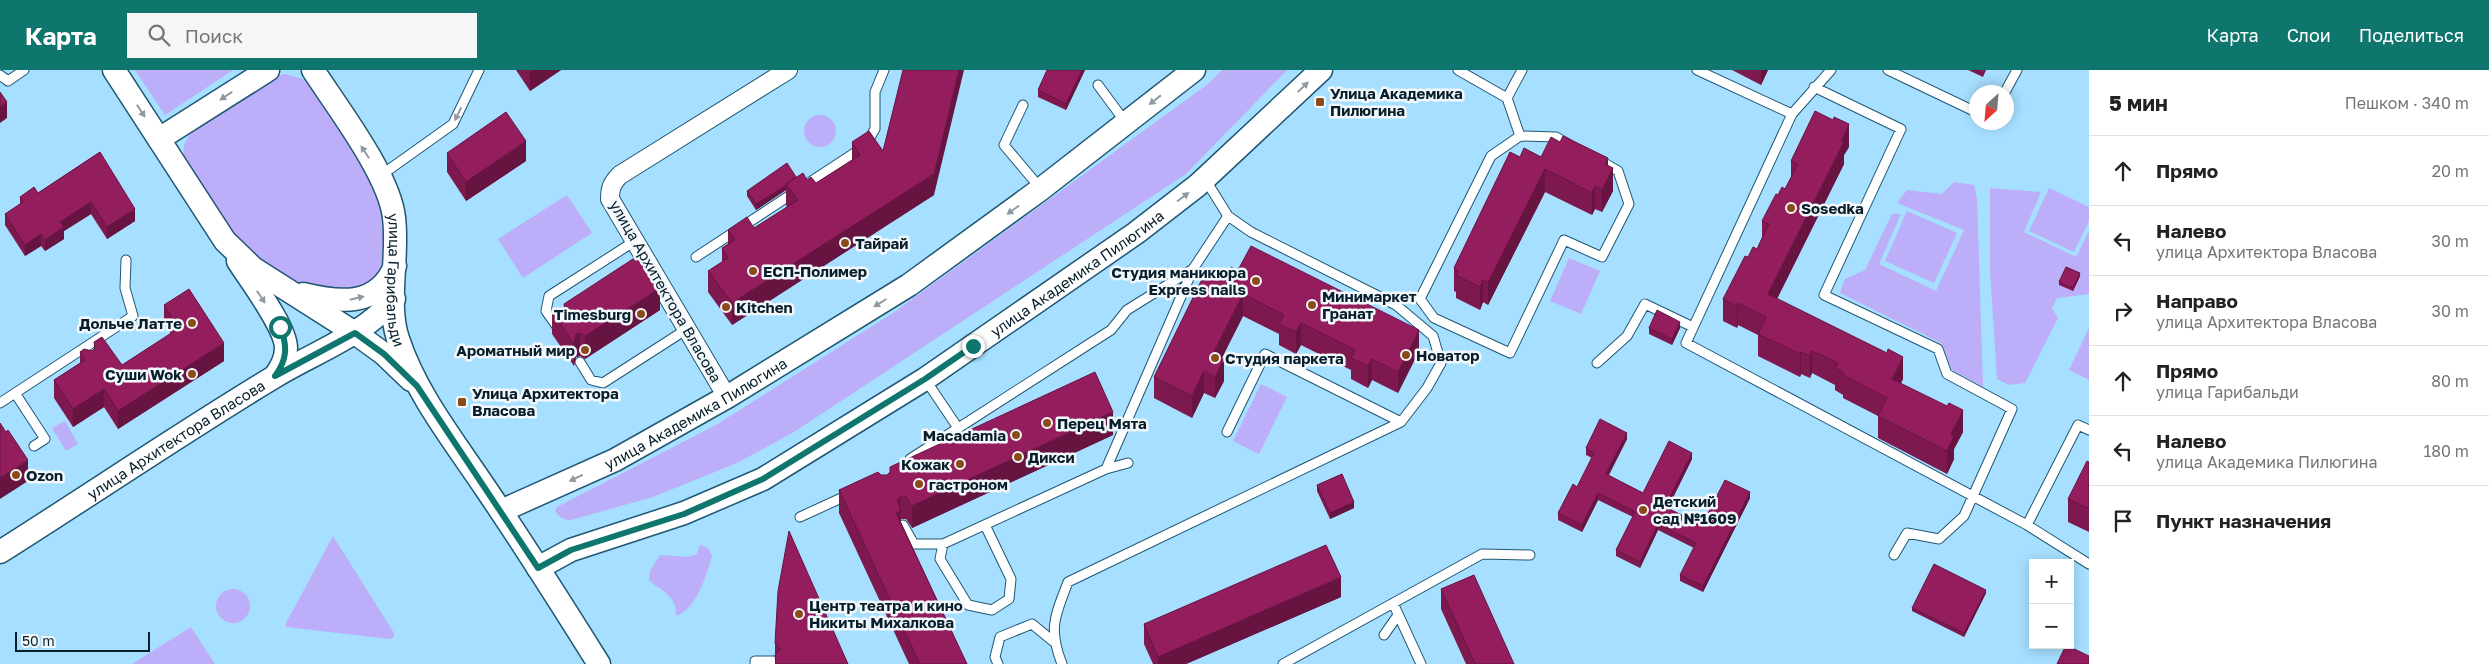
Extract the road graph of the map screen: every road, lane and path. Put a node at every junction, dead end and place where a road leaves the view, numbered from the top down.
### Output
1 (24, 70) edge
2 (114, 70) edge
3 (268, 70) edge
4 (480, 70) edge
5 (788, 70) edge
6 (884, 70) edge
7 (1194, 70) edge
8 (1321, 70) edge
9 (1458, 70) edge
10 (1522, 70) edge
11 (1697, 70) edge
12 (1831, 70) edge
13 (1888, 70) edge
14 (2017, 70) edge
15 (311, 71) edge
16 (0, 75) edge
17 (1098, 85) dead end
18 (2010, 85) edge
19 (1814, 87) junction
20 (1507, 98) junction
21 (1023, 105) dead end
22 (1969, 109) edge
23 (1792, 114) junction
24 (1126, 123) junction
25 (1520, 136) junction
26 (159, 139) junction
27 (380, 176) junction
28 (1205, 179) junction
29 (1041, 190) junction
30 (1228, 216) junction
31 (225, 241) junction
32 (635, 241) junction
33 (696, 257) dead end
34 (126, 260) dead end
35 (395, 266) junction
36 (1193, 270) junction
37 (292, 292) junction
38 (394, 299) junction
39 (1693, 327) junction
40 (687, 329) junction
41 (559, 330) edge
42 (355, 333) junction
43 (580, 362) edge
44 (1597, 363) dead end
45 (275, 376) junction
46 (925, 379) junction
47 (417, 386) junction
48 (15, 393) junction
49 (727, 397) junction
50 (0, 403) edge
51 (1401, 422) junction
52 (958, 428) junction
53 (2089, 430) edge
54 (1227, 432) dead end
55 (34, 446) dead end
56 (1128, 463) dead end
57 (901, 465) edge
58 (1106, 469) junction
59 (860, 490) edge
60 (1972, 497) junction
61 (501, 511) junction
62 (800, 517) dead end
63 (903, 525) edge
64 (985, 525) junction
65 (2027, 525) junction
66 (943, 544) junction
67 (0, 552) edge
68 (1894, 554) dead end
69 (1530, 555) dead end
70 (2089, 564) edge
71 (538, 568) junction
72 (1393, 603) junction
73 (1398, 615) junction
74 (1384, 635) dead end
75 (1054, 642) junction
76 (774, 661) edge
77 (598, 664) edge
78 (755, 664) edge
79 (998, 664) edge
80 (1062, 664) edge
81 (1283, 664) edge
82 (1421, 664) edge

1 - 16 lane
2 -> 26 street
3 -> 26 street
4 -> 27 lane
5 - 32 street, улица Архитектора Власова
6 - 33 lane
7 -> 24 street, улица Академика Пилюгина
28 -> 8 street, улица Академика Пилюгина
9 - 20 lane
10 - 20 lane
11 - 23 lane
12 - 19 lane
13 - 22 lane
14 - 18 lane
27 -> 15 street, улица Гарибальди
17 - 24 lane
19 - 23 lane
19 - 60 lane
20 - 25 lane
21 - 29 lane
23 - 39 lane
24 - 29 street, улица Академика Пилюгина
25 - 25 lane
26 - 31 street
27 - 35 street, улица Гарибальди
28 - 30 lane
46 -> 28 street, улица Академика Пилюгина
29 -> 49 street, улица Академика Пилюгина
30 - 36 lane
30 - 51 lane
31 - 37 street
31 -> 45 street
32 - 40 street, улица Архитектора Власова
32 - 41 lane
34 - 48 lane
37 -> 35 street
35 - 38 street, улица Гарибальди
36 - 52 lane
36 - 58 lane
37 - 42 street
38 - 42 street, улица Архитектора Власова
38 - 47 street, улица Гарибальди
39 - 44 lane
39 - 60 lane
40 - 43 lane
40 - 49 street, улица Архитектора Власова
42 - 45 street, улица Архитектора Власова
42 - 47 street
45 - 67 street, улица Архитектора Власова
46 - 52 lane
46 - 71 street, улица Академика Пилюгина
47 - 61 street, улица Гарибальди
48 - 50 lane
48 - 55 lane
49 -> 61 street, улица Академика Пилюгина
51 - 54 lane
51 - 75 lane
52 - 57 lane
53 - 65 lane
56 - 58 lane
58 - 64 lane
59 - 62 lane
60 - 65 lane
60 - 68 lane
61 - 71 street, улица Гарибальди
63 - 66 lane
64 - 66 lane
64 - 66 lane
65 - 70 lane
69 - 72 lane
71 - 77 street, улица Гарибальди
72 - 73 lane
72 - 81 lane
73 - 74 lane
73 - 82 lane
75 - 79 lane
75 - 80 lane
76 - 78 lane

